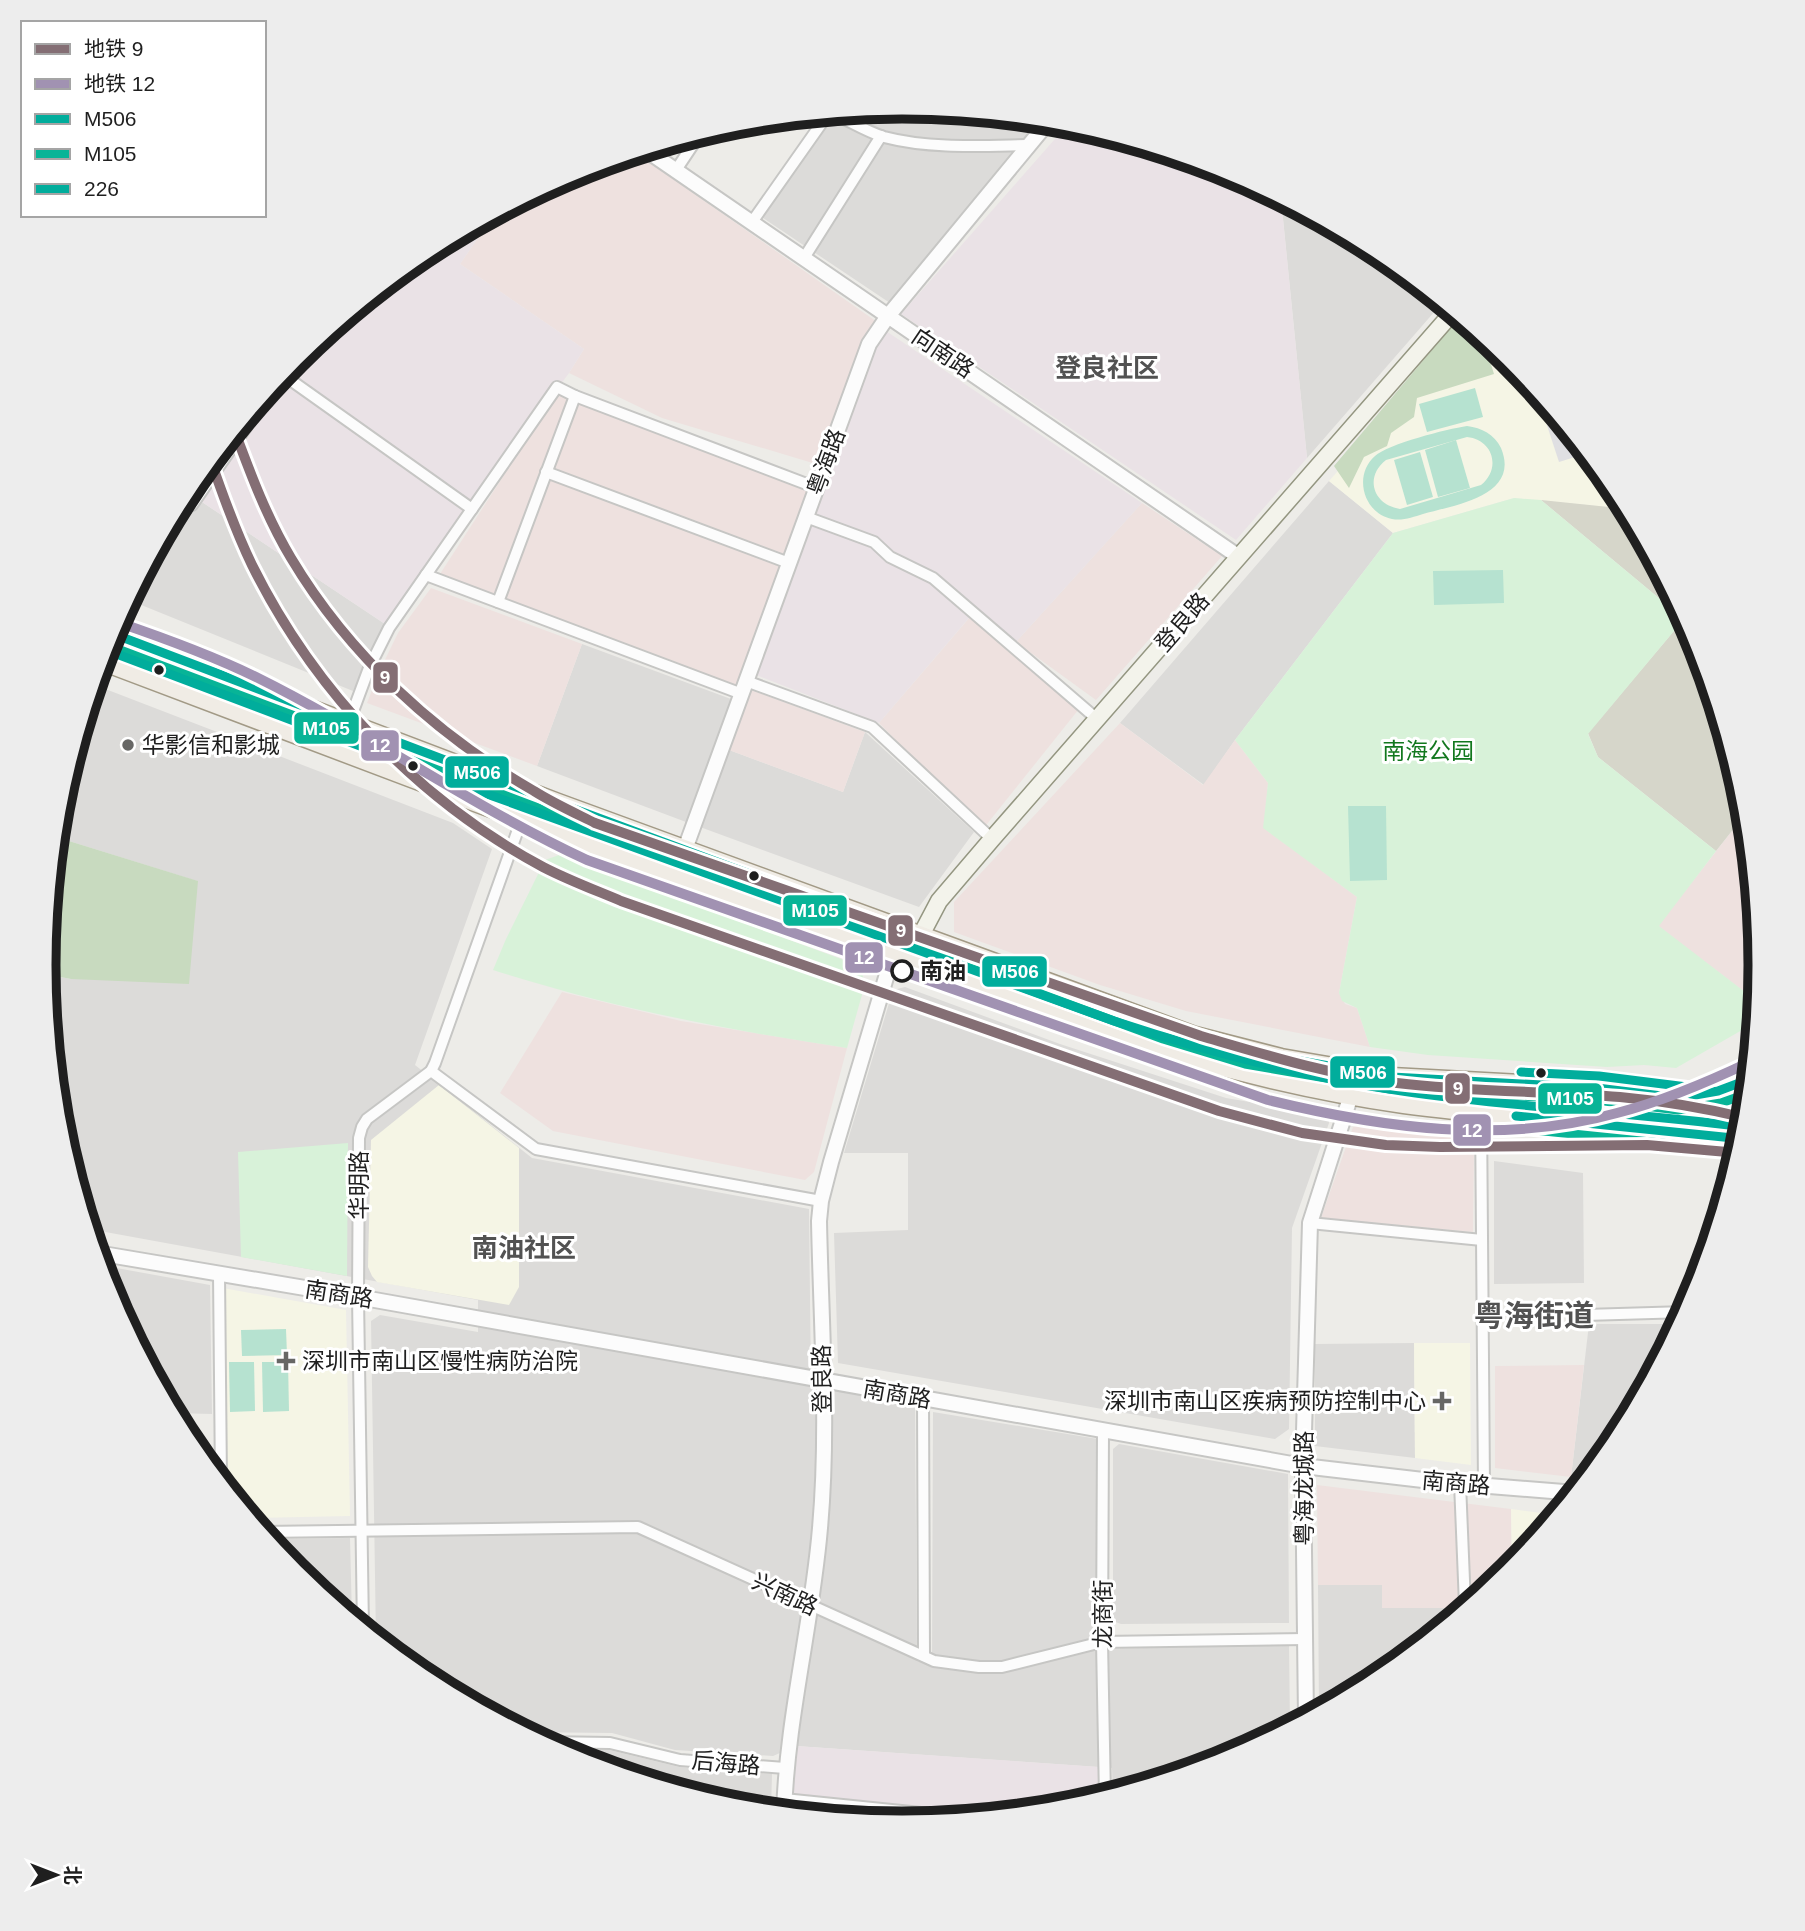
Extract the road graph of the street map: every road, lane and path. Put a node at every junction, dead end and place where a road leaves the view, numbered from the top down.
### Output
1 (849, 121) edge
2 (821, 123) edge
3 (1040, 130) edge
4 (881, 136) junction
5 (1027, 145) junction
6 (692, 146) edge
7 (655, 156) edge
8 (676, 170) junction
9 (752, 222) junction
10 (804, 258) junction
11 (888, 316) junction
12 (1448, 318) edge
13 (292, 379) edge
14 (575, 396) junction
15 (546, 472) junction
16 (817, 488) junction
17 (472, 509) junction
18 (806, 517) junction
19 (1239, 556) junction
20 (789, 563) junction
21 (426, 575) junction
22 (498, 602) junction
23 (122, 637) edge
24 (112, 665) edge
25 (744, 687) junction
26 (1097, 719) junction
27 (349, 722) junction
28 (531, 793) junction
29 (522, 819) junction
30 (992, 839) junction
31 (685, 849) junction
32 (920, 937) junction
33 (893, 954) junction
34 (431, 1070) junction
35 (1741, 1082) edge
36 (1351, 1095) junction
37 (1678, 1097) junction
38 (1737, 1107) edge
39 (1481, 1112) junction
40 (1731, 1138) edge
41 (821, 1201) junction
42 (1310, 1223) junction
43 (1482, 1241) junction
44 (107, 1255) edge
45 (219, 1274) junction
46 (358, 1297) junction
47 (1674, 1312) edge
48 (1585, 1315) dead end
49 (822, 1381) junction
50 (923, 1399) junction
51 (1103, 1431) junction
52 (1303, 1466) junction
53 (221, 1467) edge
54 (1460, 1483) junction
55 (1484, 1485) junction
56 (1565, 1492) edge
57 (362, 1530) junction
58 (273, 1532) edge
59 (1465, 1598) edge
60 (810, 1606) junction
61 (363, 1617) edge
62 (1305, 1639) junction
63 (1102, 1642) junction
64 (924, 1657) junction
65 (1306, 1710) edge
66 (566, 1742) edge
67 (785, 1768) junction
68 (1105, 1787) edge
69 (784, 1804) edge

1 - 4 street
2 - 9 street
3 - 5 street, 粤海路
4 - 5 street
4 - 10 street
5 - 11 street, 粤海路
6 - 8 street
7 - 8 street, 向南路
8 - 9 street, 向南路
9 - 10 street, 向南路
10 - 11 street, 向南路
11 - 16 street, 粤海路
11 - 19 street, 向南路
12 - 19 main road, 登良路
13 - 17 street
14 - 15 street
14 - 16 street
14 - 17 street
15 - 20 street
15 - 22 street
16 - 18 street, 粤海路
17 - 21 street
18 - 20 street, 粤海路
18 - 26 street
19 - 26 main road, 登良路
20 - 25 street, 粤海路
21 - 22 street
21 - 27 street
22 - 25 street
23 - 27 main road
24 - 29 main road
25 - 30 street
25 - 31 street, 粤海路
26 - 30 main road, 登良路
27 - 28 main road
28 - 29 street, 华明路
28 - 31 main road
29 - 33 main road
29 - 34 street, 华明路
30 - 32 main road, 登良路
31 - 32 main road
32 - 37 main road
33 - 36 main road
33 - 41 street, 登良路
34 - 41 street
34 - 46 street, 华明路
35 - 37 main road
36 - 39 main road
36 - 42 street, 粤海龙城路
37 - 38 main road
39 - 40 main road
39 - 43 street
41 - 49 street, 登良路
42 - 43 street
42 - 52 street, 粤海龙城路
43 - 55 street
44 - 45 street, 南商路
45 - 46 street, 南商路
45 - 53 street
46 - 49 street, 南商路
46 - 57 street, 华明路
47 - 48 street
49 - 50 street, 南商路
49 - 60 street, 登良路
50 - 51 street, 南商路
50 - 64 street
51 - 52 street, 南商路
51 - 63 street, 龙商街
52 - 54 street, 南商路
52 - 62 street, 粤海龙城路
54 - 55 street, 南商路
54 - 59 street
55 - 56 street, 南商路
57 - 58 street, 兴南路
57 - 60 street, 兴南路
57 - 61 street, 华明路
60 - 64 street, 兴南路
60 - 67 street, 登良路
62 - 63 street, 兴南路
62 - 65 street, 粤海龙城路
63 - 64 street, 兴南路
63 - 68 street, 龙商街
66 - 67 street, 后海路
67 - 69 street, 登良路

